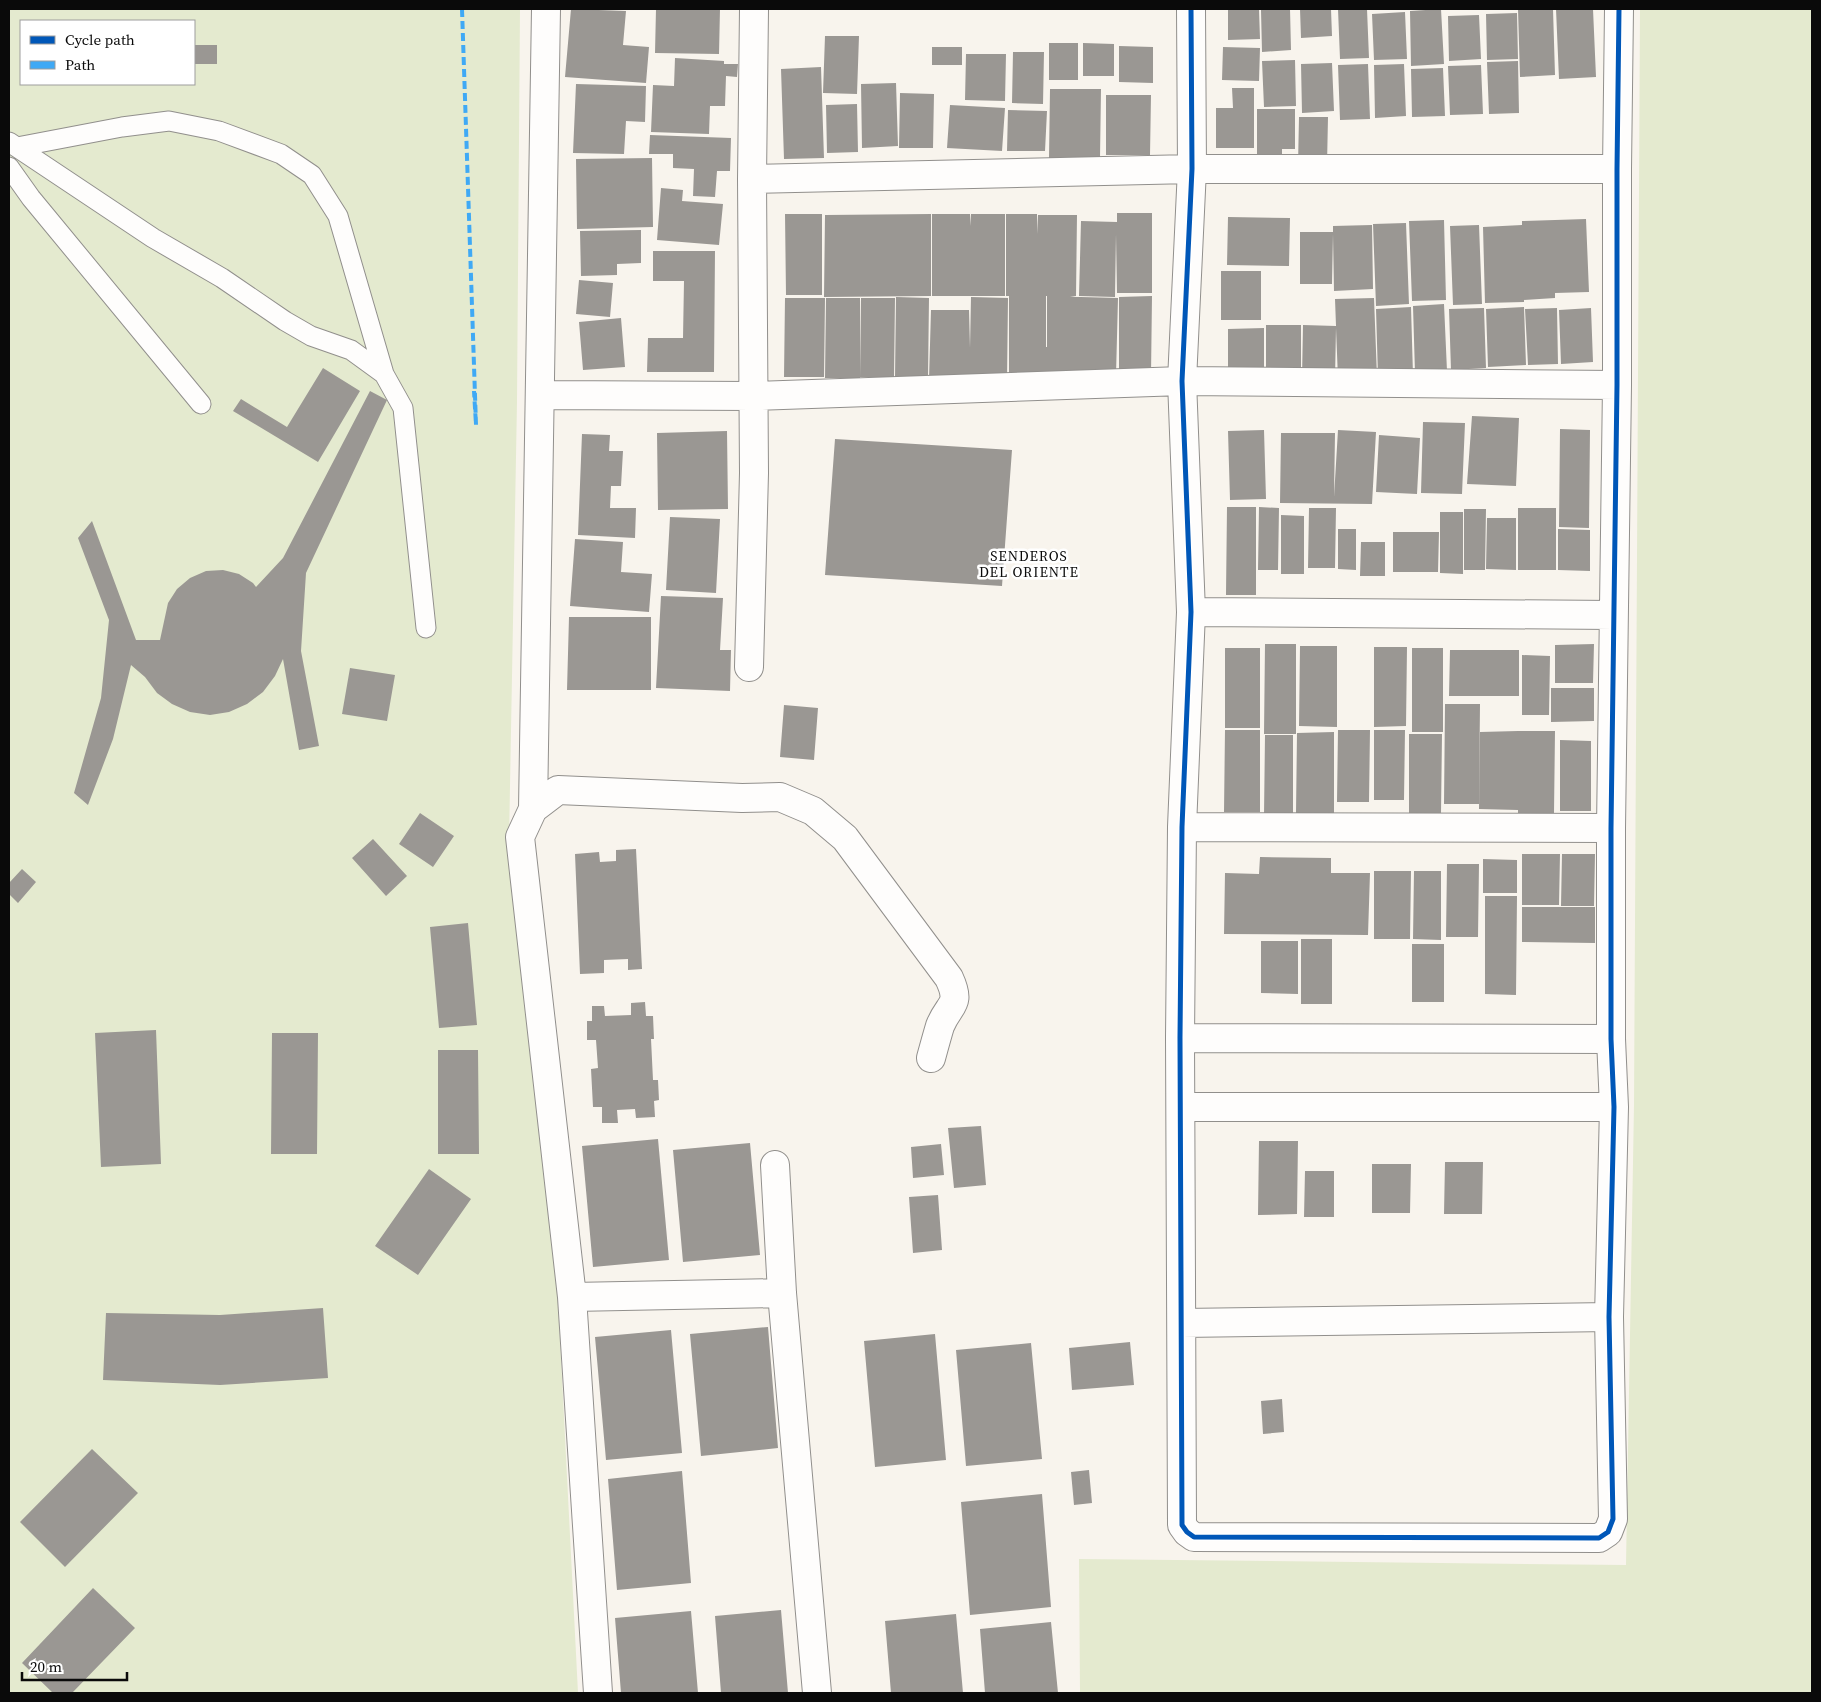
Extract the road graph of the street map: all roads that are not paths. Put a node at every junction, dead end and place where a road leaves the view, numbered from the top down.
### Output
1 (546, 9) edge
2 (754, 9) edge
3 (1191, 9) edge
4 (1619, 9) edge
5 (13, 144) edge
6 (9, 168) edge
7 (1192, 169) junction
8 (1617, 170) junction
9 (752, 179) junction
10 (384, 374) junction
11 (1182, 382) junction
12 (1617, 386) junction
13 (540, 396) junction
14 (753, 396) junction
15 (201, 404) dead end
16 (1191, 612) junction
17 (1613, 615) junction
18 (426, 628) dead end
19 (749, 667) dead end
20 (533, 809) junction
21 (1182, 827) junction
22 (1611, 828) junction
23 (1180, 1038) junction
24 (1612, 1039) junction
25 (931, 1058) dead end
26 (1182, 1107) junction
27 (1614, 1108) junction
28 (775, 1165) dead end
29 (782, 1293) junction
30 (572, 1296) junction
31 (1610, 1317) junction
32 (1182, 1323) junction
33 (598, 1693) edge
34 (817, 1693) edge

1 - 13 street
2 - 9 street
3 - 7 street
4 - 8 street
5 - 10 lane
5 - 10 lane
6 - 15 lane
7 - 8 street
7 - 9 street
7 - 11 street
8 - 12 street
9 - 14 street
10 - 18 lane
11 - 12 street
11 - 14 street
11 - 16 street
12 - 17 street
13 - 14 street
13 - 20 street
14 - 19 street
16 - 17 street
16 - 21 street
17 - 22 street
20 - 25 street
20 - 30 street
21 - 22 street
21 - 23 street
22 - 24 street
23 - 24 street
23 - 26 street
24 - 27 street
26 - 27 street
26 - 32 street
27 - 31 street
28 - 29 street
29 - 30 street
29 - 34 street
30 - 33 street
31 - 32 street
31 - 32 street

